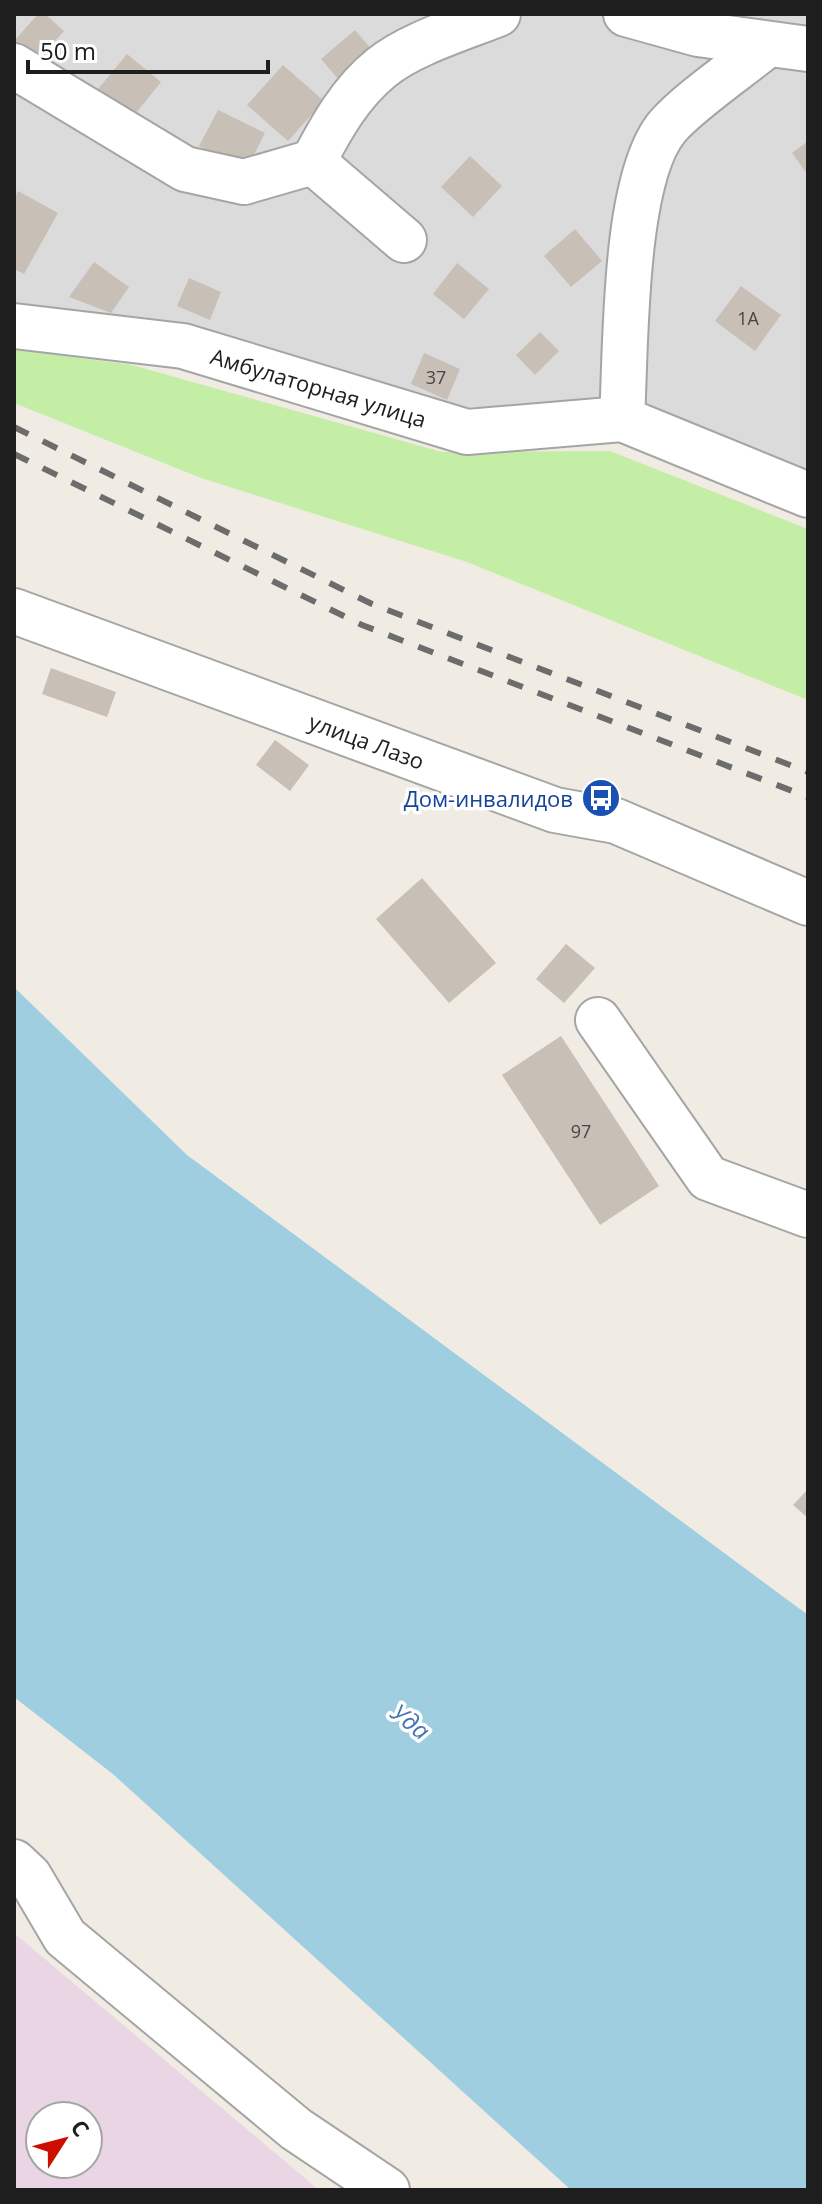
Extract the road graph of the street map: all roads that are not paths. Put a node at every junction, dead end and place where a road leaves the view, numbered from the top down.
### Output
1 (498, 14) edge
2 (626, 14) edge
3 (788, 47) edge
4 (14, 66) edge
5 (313, 162) junction
6 (404, 240) dead end
7 (14, 326) edge
8 (622, 419) junction
9 (808, 495) edge
10 (14, 611) edge
11 (808, 903) edge
12 (598, 1020) dead end
13 (808, 1215) edge
14 (14, 1862) edge
15 (387, 2190) edge

1 - 5 street
2 - 3 street
3 - 8 street
4 - 5 street
5 - 6 street
7 - 8 street, Амбулаторная улица
8 - 9 street, Амбулаторная улица
10 - 11 street, улица Лазо
12 - 13 street
14 - 15 street

